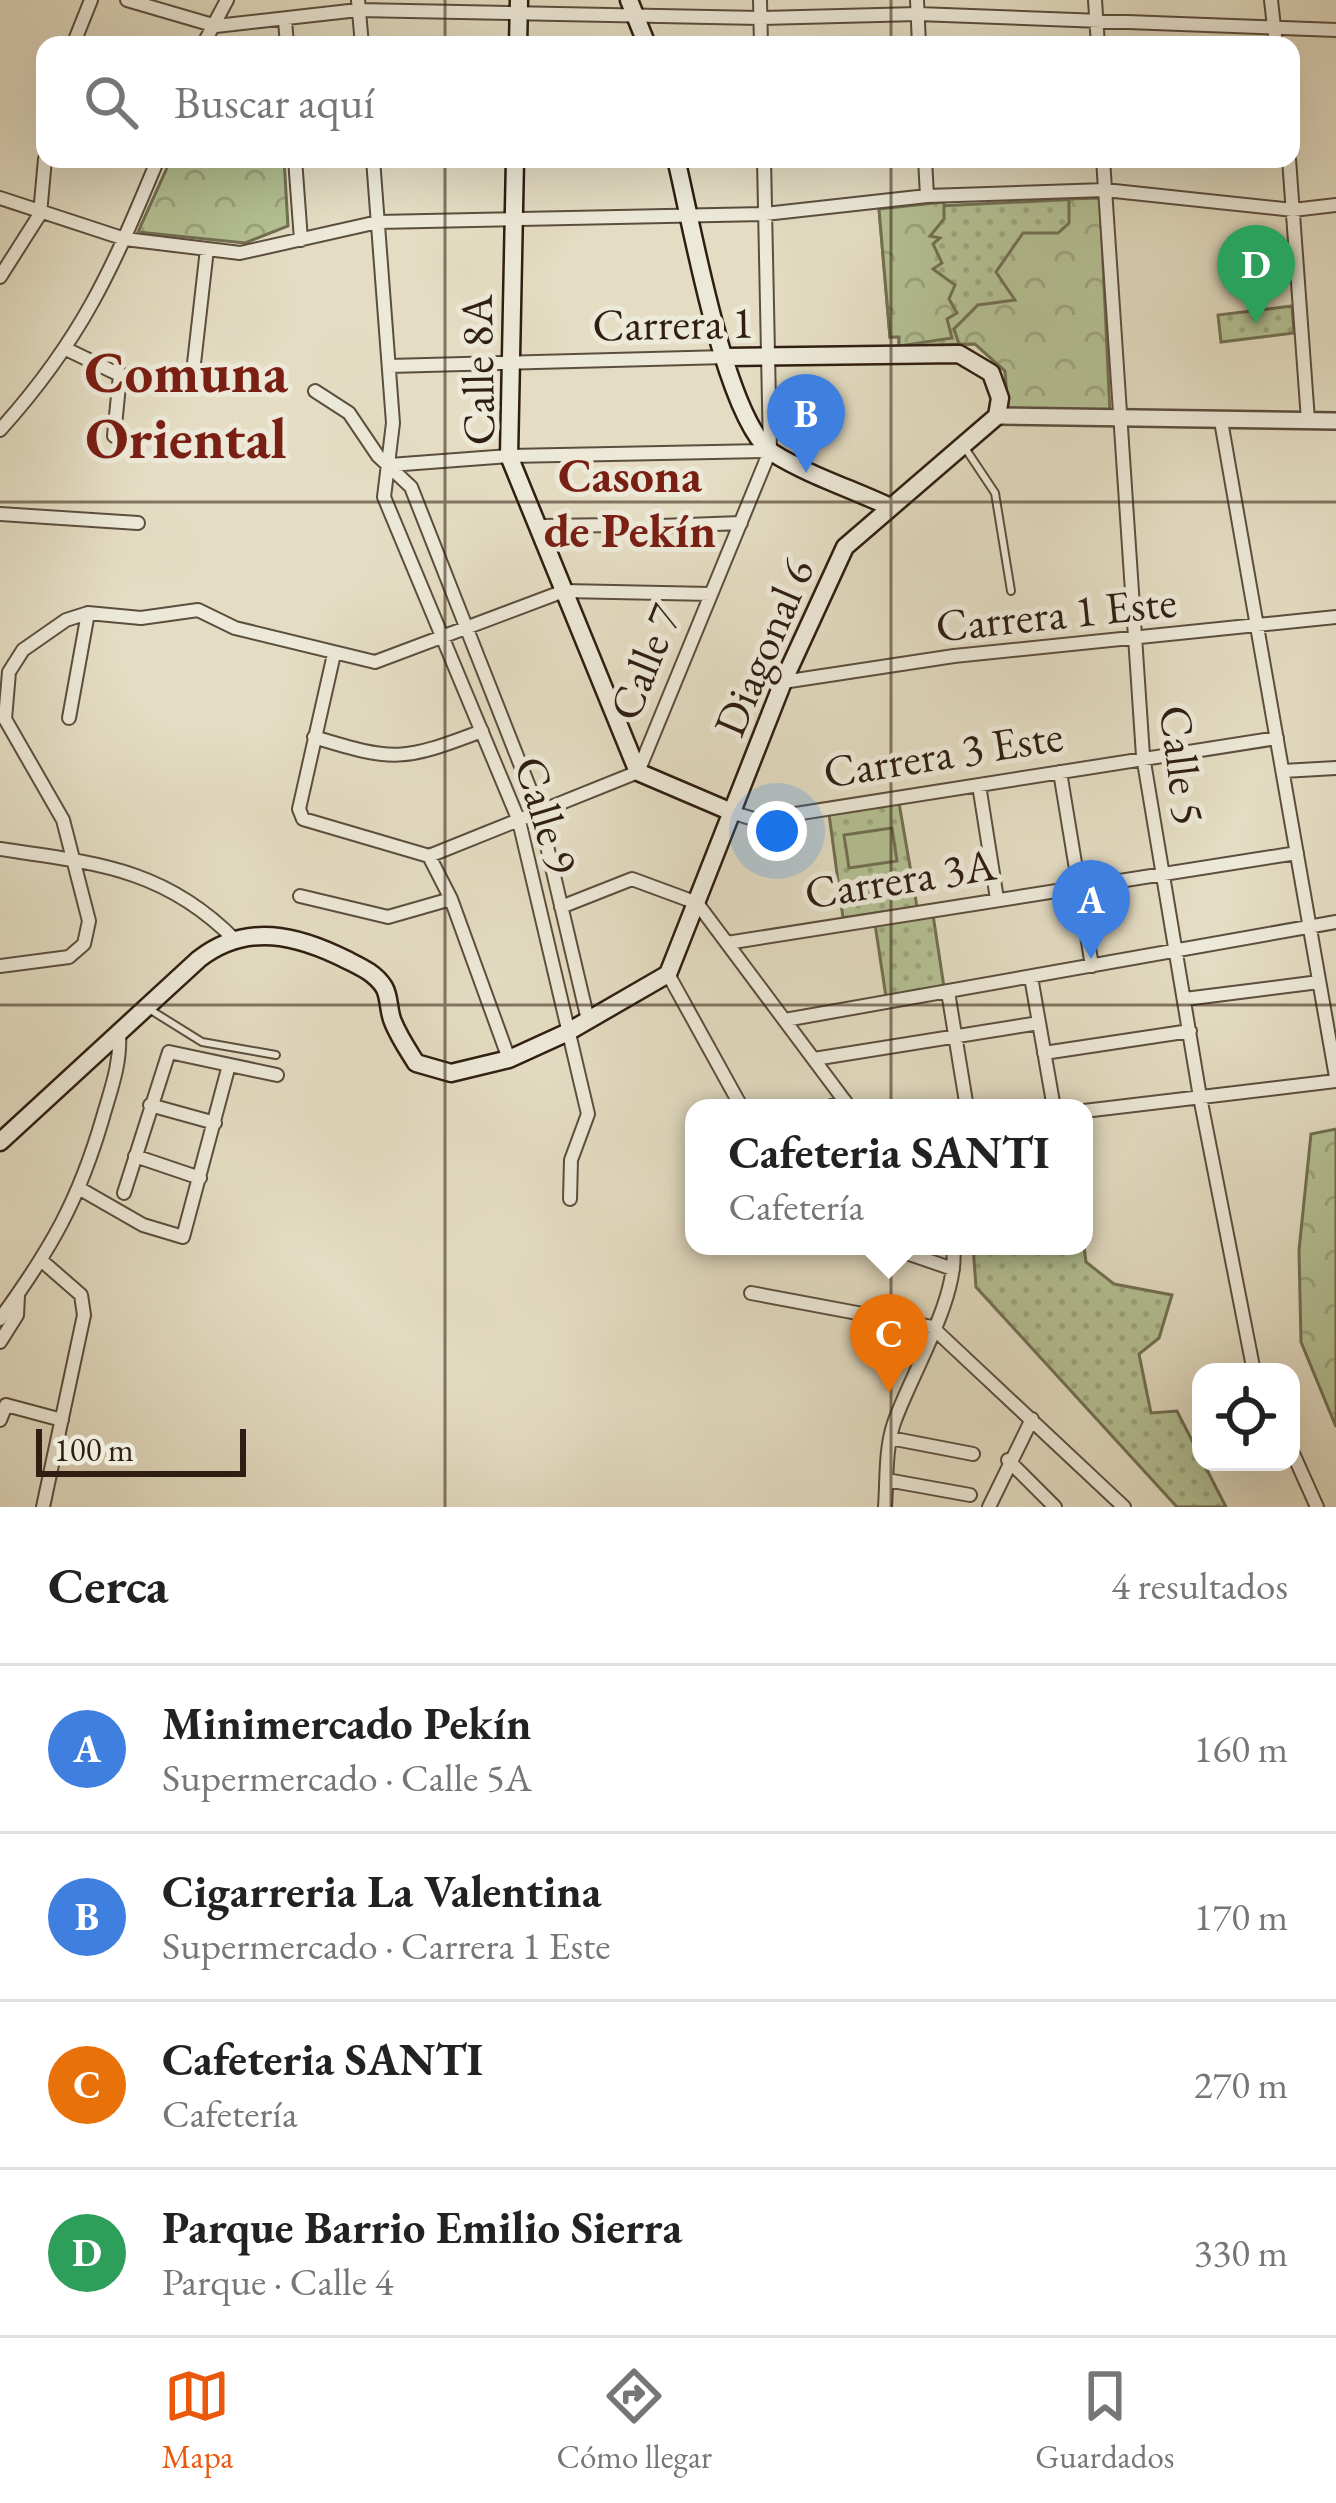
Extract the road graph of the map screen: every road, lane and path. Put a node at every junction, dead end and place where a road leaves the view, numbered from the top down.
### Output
1 (91, 0) edge
2 (127, 0) edge
3 (227, 0) edge
4 (760, 0) edge
5 (1095, 0) edge
6 (1271, 0) edge
7 (358, 5) edge
8 (519, 7) edge
9 (918, 7) edge
10 (633, 8) edge
11 (760, 18) junction
12 (1096, 18) junction
13 (285, 20) junction
14 (216, 26) junction
15 (1274, 28) junction
16 (1336, 30) edge
17 (77, 36) edge
18 (209, 36) edge
19 (286, 36) edge
20 (361, 36) edge
21 (761, 36) edge
22 (1097, 36) edge
23 (1275, 36) edge
24 (44, 168) edge
25 (154, 168) edge
26 (296, 168) edge
27 (374, 168) edge
28 (515, 168) edge
29 (678, 168) edge
30 (764, 168) edge
31 (925, 168) edge
32 (1104, 168) edge
33 (1290, 168) edge
34 (1105, 190) junction
35 (927, 196) junction
36 (0, 198) edge
37 (1336, 205) edge
38 (1293, 210) junction
39 (40, 214) junction
40 (765, 214) junction
41 (690, 215) junction
42 (513, 216) junction
43 (378, 222) junction
44 (125, 238) junction
45 (301, 240) junction
46 (207, 249) junction
47 (0, 277) edge
48 (68, 350) junction
49 (726, 357) junction
50 (768, 357) junction
51 (508, 364) junction
52 (389, 366) junction
53 (120, 375) junction
54 (315, 392) dead end
55 (998, 416) junction
56 (1117, 419) junction
57 (1308, 420) junction
58 (1221, 421) junction
59 (1336, 421) edge
60 (0, 430) edge
61 (114, 436) dead end
62 (963, 445) junction
63 (770, 452) junction
64 (509, 456) junction
65 (390, 465) junction
66 (890, 507) junction
67 (0, 514) edge
68 (138, 523) dead end
69 (741, 523) junction
70 (619, 525) dead end
71 (540, 526) junction
72 (660, 526) dead end
73 (564, 591) junction
74 (1011, 591) dead end
75 (711, 594) junction
76 (88, 613) junction
77 (1336, 617) edge
78 (466, 626) junction
79 (1258, 628) junction
80 (442, 636) junction
81 (1133, 641) junction
82 (334, 654) junction
83 (784, 682) junction
84 (69, 718) dead end
85 (482, 731) junction
86 (314, 737) junction
87 (1277, 738) junction
88 (1142, 756) junction
89 (1336, 768) edge
90 (638, 772) junction
91 (1060, 772) junction
92 (1282, 772) junction
93 (980, 784) junction
94 (539, 812) junction
95 (734, 813) junction
96 (519, 821) junction
97 (0, 849) edge
98 (1297, 853) junction
99 (429, 856) junction
100 (72, 860) junction
101 (1161, 874) junction
102 (1078, 887) junction
103 (300, 896) dead end
104 (451, 899) junction
105 (997, 899) junction
106 (697, 903) junction
107 (561, 907) junction
108 (1336, 922) edge
109 (1310, 927) junction
110 (235, 940) junction
111 (727, 943) junction
112 (1176, 951) junction
113 (0, 966) edge
114 (1092, 966) junction
115 (668, 974) junction
116 (1031, 977) junction
117 (1319, 982) junction
118 (948, 992) junction
119 (1185, 999) junction
120 (146, 1008) junction
121 (588, 1020) junction
122 (785, 1020) junction
123 (1039, 1023) junction
124 (1190, 1031) junction
125 (566, 1033) junction
126 (119, 1034) junction
127 (955, 1037) junction
128 (1044, 1053) junction
129 (276, 1054) dead end
130 (509, 1058) junction
131 (814, 1059) junction
132 (229, 1064) junction
133 (277, 1076) dead end
134 (1336, 1079) edge
135 (1199, 1097) junction
136 (737, 1099) edge
137 (844, 1099) edge
138 (965, 1099) edge
139 (1052, 1099) edge
140 (150, 1105) junction
141 (1093, 1110) edge
142 (215, 1123) junction
143 (0, 1142) edge
144 (135, 1156) junction
145 (200, 1178) junction
146 (82, 1190) junction
147 (124, 1193) dead end
148 (570, 1198) dead end
149 (912, 1255) edge
150 (953, 1255) edge
151 (42, 1261) junction
152 (953, 1269) junction
153 (751, 1293) dead end
154 (18, 1294) junction
155 (0, 1319) edge
156 (932, 1328) junction
157 (0, 1342) edge
158 (1253, 1363) edge
159 (1032, 1419) junction
160 (0, 1420) edge
161 (62, 1420) junction
162 (890, 1438) junction
163 (973, 1454) dead end
164 (1008, 1460) junction
165 (1300, 1469) edge
166 (887, 1480) junction
167 (970, 1495) dead end
168 (43, 1507) edge
169 (885, 1507) edge
170 (989, 1507) edge
171 (1055, 1507) edge
172 (1124, 1507) edge
173 (1317, 1507) edge

1 - 17 street
2 - 14 street
3 - 14 street
4 - 11 street
5 - 12 street
6 - 15 street
7 - 8 street
7 - 13 street
7 - 20 street
8 - 10 street
9 - 11 street
9 - 12 street
10 - 11 street
11 - 21 street
12 - 15 street
12 - 22 street
13 - 14 street
13 - 19 street
14 - 18 street
15 - 16 street
15 - 23 street
24 - 39 street
25 - 44 street
26 - 45 street
27 - 43 street, Calle 9
28 - 42 main road, Calle 8A
29 - 41 main road
30 - 40 street, Calle 7
31 - 35 street
32 - 34 street, Calle 5
33 - 38 street
34 - 35 street
34 - 38 street
34 - 56 street, Calle 5
35 - 40 street
36 - 39 street
37 - 38 street
38 - 57 street
39 - 44 street
39 - 47 street
40 - 41 street
40 - 50 street, Calle 7
41 - 42 street
41 - 49 main road
42 - 43 street
42 - 51 main road, Calle 8A
43 - 45 street
43 - 52 street, Calle 9
44 - 46 street
44 - 48 street
45 - 46 street
46 - 53 street
48 - 53 street
48 - 60 street
49 - 50 main road, Carrera 1
49 - 51 street, Carrera 1
49 - 63 main road
50 - 55 main road, Carrera 1
50 - 63 street, Calle 7
51 - 52 street, Carrera 1
51 - 64 main road, Calle 8A
52 - 65 street, Calle 9
53 - 61 street
54 - 65 street
55 - 56 street
55 - 62 main road, Diagonal 6
56 - 58 street
56 - 81 street, Calle 5
57 - 58 street
57 - 59 street
58 - 79 street
62 - 66 main road, Diagonal 6
62 - 74 lane
63 - 64 street
63 - 66 main road
63 - 69 street, Calle 7
64 - 65 street
64 - 71 main road, Calle 8A
65 - 78 street, Calle 9
65 - 80 street, Calle 9
66 - 83 main road, Diagonal 6
67 - 68 street
69 - 72 street
69 - 75 street, Calle 7
70 - 71 street
71 - 73 main road, Calle 8A
73 - 75 street
73 - 78 street
73 - 90 main road, Calle 8A
75 - 90 street, Calle 7
76 - 82 street
76 - 84 street
76 - 100 street
77 - 79 street, Carrera 1 Este
78 - 80 street
78 - 94 street, Calle 9
79 - 81 street, Carrera 1 Este
79 - 87 street
80 - 82 street
80 - 85 street, Calle 9
81 - 83 street, Carrera 1 Este
81 - 88 street, Calle 5
82 - 86 street
83 - 95 main road, Diagonal 6
85 - 86 street
85 - 96 street, Calle 9
86 - 99 street
87 - 88 street, Carrera 3 Este
87 - 92 street
88 - 91 street, Carrera 3 Este
88 - 101 street, Calle 5
89 - 92 street
90 - 94 street
90 - 95 main road, Carrera 3 Este
91 - 93 street, Carrera 3 Este
91 - 102 street
92 - 98 street
93 - 95 street, Carrera 3 Este
93 - 105 street
94 - 96 street
94 - 107 street, Calle 9
95 - 106 main road, Diagonal 6
96 - 99 street
96 - 125 street, Calle 9
97 - 100 street
98 - 101 street, Carrera 3A
98 - 109 street
99 - 104 street
100 - 110 street
100 - 113 street
101 - 102 street, Carrera 3A
101 - 112 street, Calle 5
102 - 105 street, Carrera 3A
102 - 114 street
103 - 104 street
104 - 130 street
105 - 111 street, Carrera 3A
106 - 107 street
106 - 111 street
106 - 115 main road, Diagonal 6
107 - 121 street, Calle 9
108 - 109 street
109 - 112 street
109 - 117 street
110 - 120 main road
110 - 130 main road
111 - 122 street
112 - 114 street
112 - 119 street, Calle 5
114 - 116 street
115 - 121 main road
115 - 136 street
116 - 118 street
116 - 123 street
117 - 119 street
117 - 134 street
118 - 122 street
118 - 127 street
119 - 124 street, Calle 5
120 - 126 main road
120 - 129 lane
121 - 125 main road
122 - 131 street
123 - 127 street
123 - 128 street
124 - 128 street
124 - 135 street, Calle 5
125 - 130 main road
125 - 148 street, Calle 9
126 - 143 main road
126 - 146 street
127 - 131 street
127 - 138 street
128 - 139 street
131 - 137 street
132 - 133 street
132 - 140 street
132 - 142 street
134 - 135 street
135 - 141 street
135 - 158 street, Calle 5
140 - 142 street
140 - 144 street
142 - 145 street
144 - 145 street
144 - 147 street
145 - 146 street
146 - 151 street
149 - 152 street
150 - 152 street
151 - 154 street
151 - 161 street
152 - 156 street
153 - 156 street
154 - 155 street
154 - 157 street
156 - 159 street
156 - 162 street
159 - 164 street
159 - 172 street
160 - 161 street
161 - 168 street
162 - 163 street
162 - 166 street
164 - 170 street
164 - 171 street
165 - 173 street
166 - 167 street
166 - 169 street

